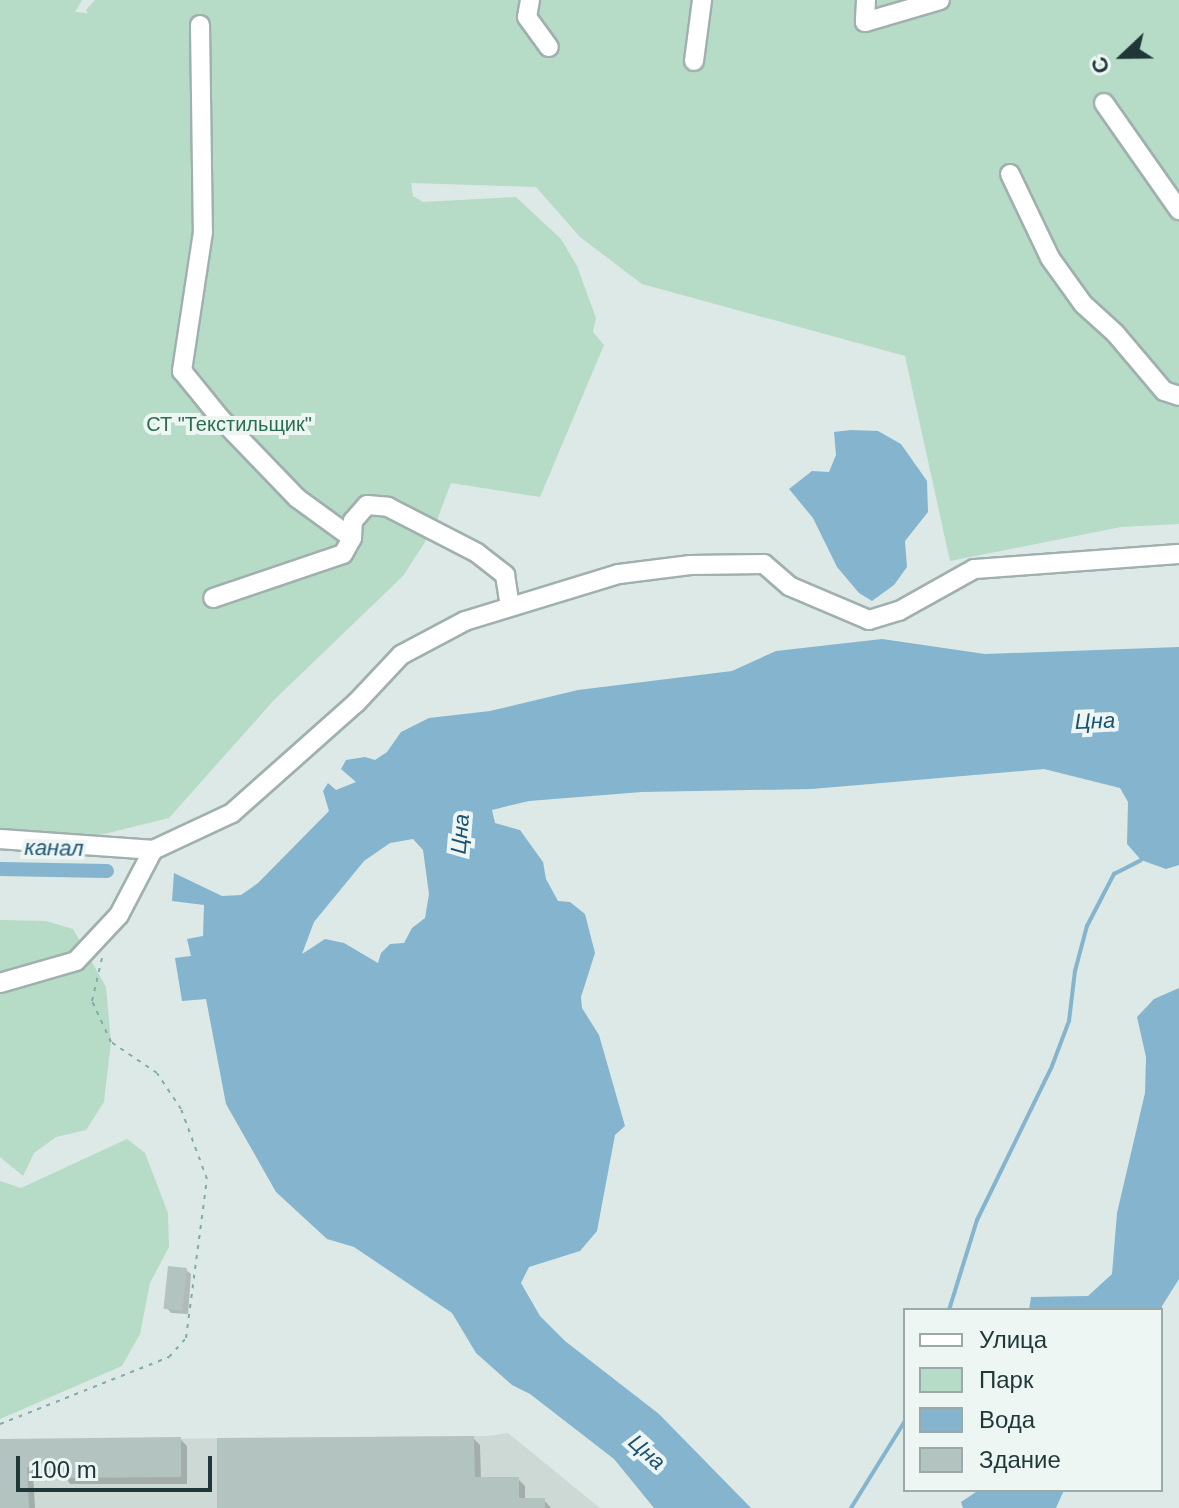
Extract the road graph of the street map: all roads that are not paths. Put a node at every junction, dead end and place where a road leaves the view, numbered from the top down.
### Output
1 (530, 0) edge
2 (702, 0) edge
3 (866, 0) edge
4 (940, 0) edge
5 (200, 25) dead end
6 (549, 47) dead end
7 (694, 61) dead end
8 (1104, 103) dead end
9 (1010, 174) dead end
10 (1179, 210) edge
11 (1179, 396) edge
12 (352, 538) junction
13 (1179, 554) edge
14 (213, 598) dead end
15 (510, 606) junction
16 (0, 839) edge
17 (153, 850) junction
18 (0, 983) edge

1 - 6 street
2 - 7 street
3 - 4 street
5 - 12 street
8 - 10 street
9 - 11 street
12 - 14 street
12 - 15 street
13 - 15 street
15 - 17 street
16 - 17 street
17 - 18 street

